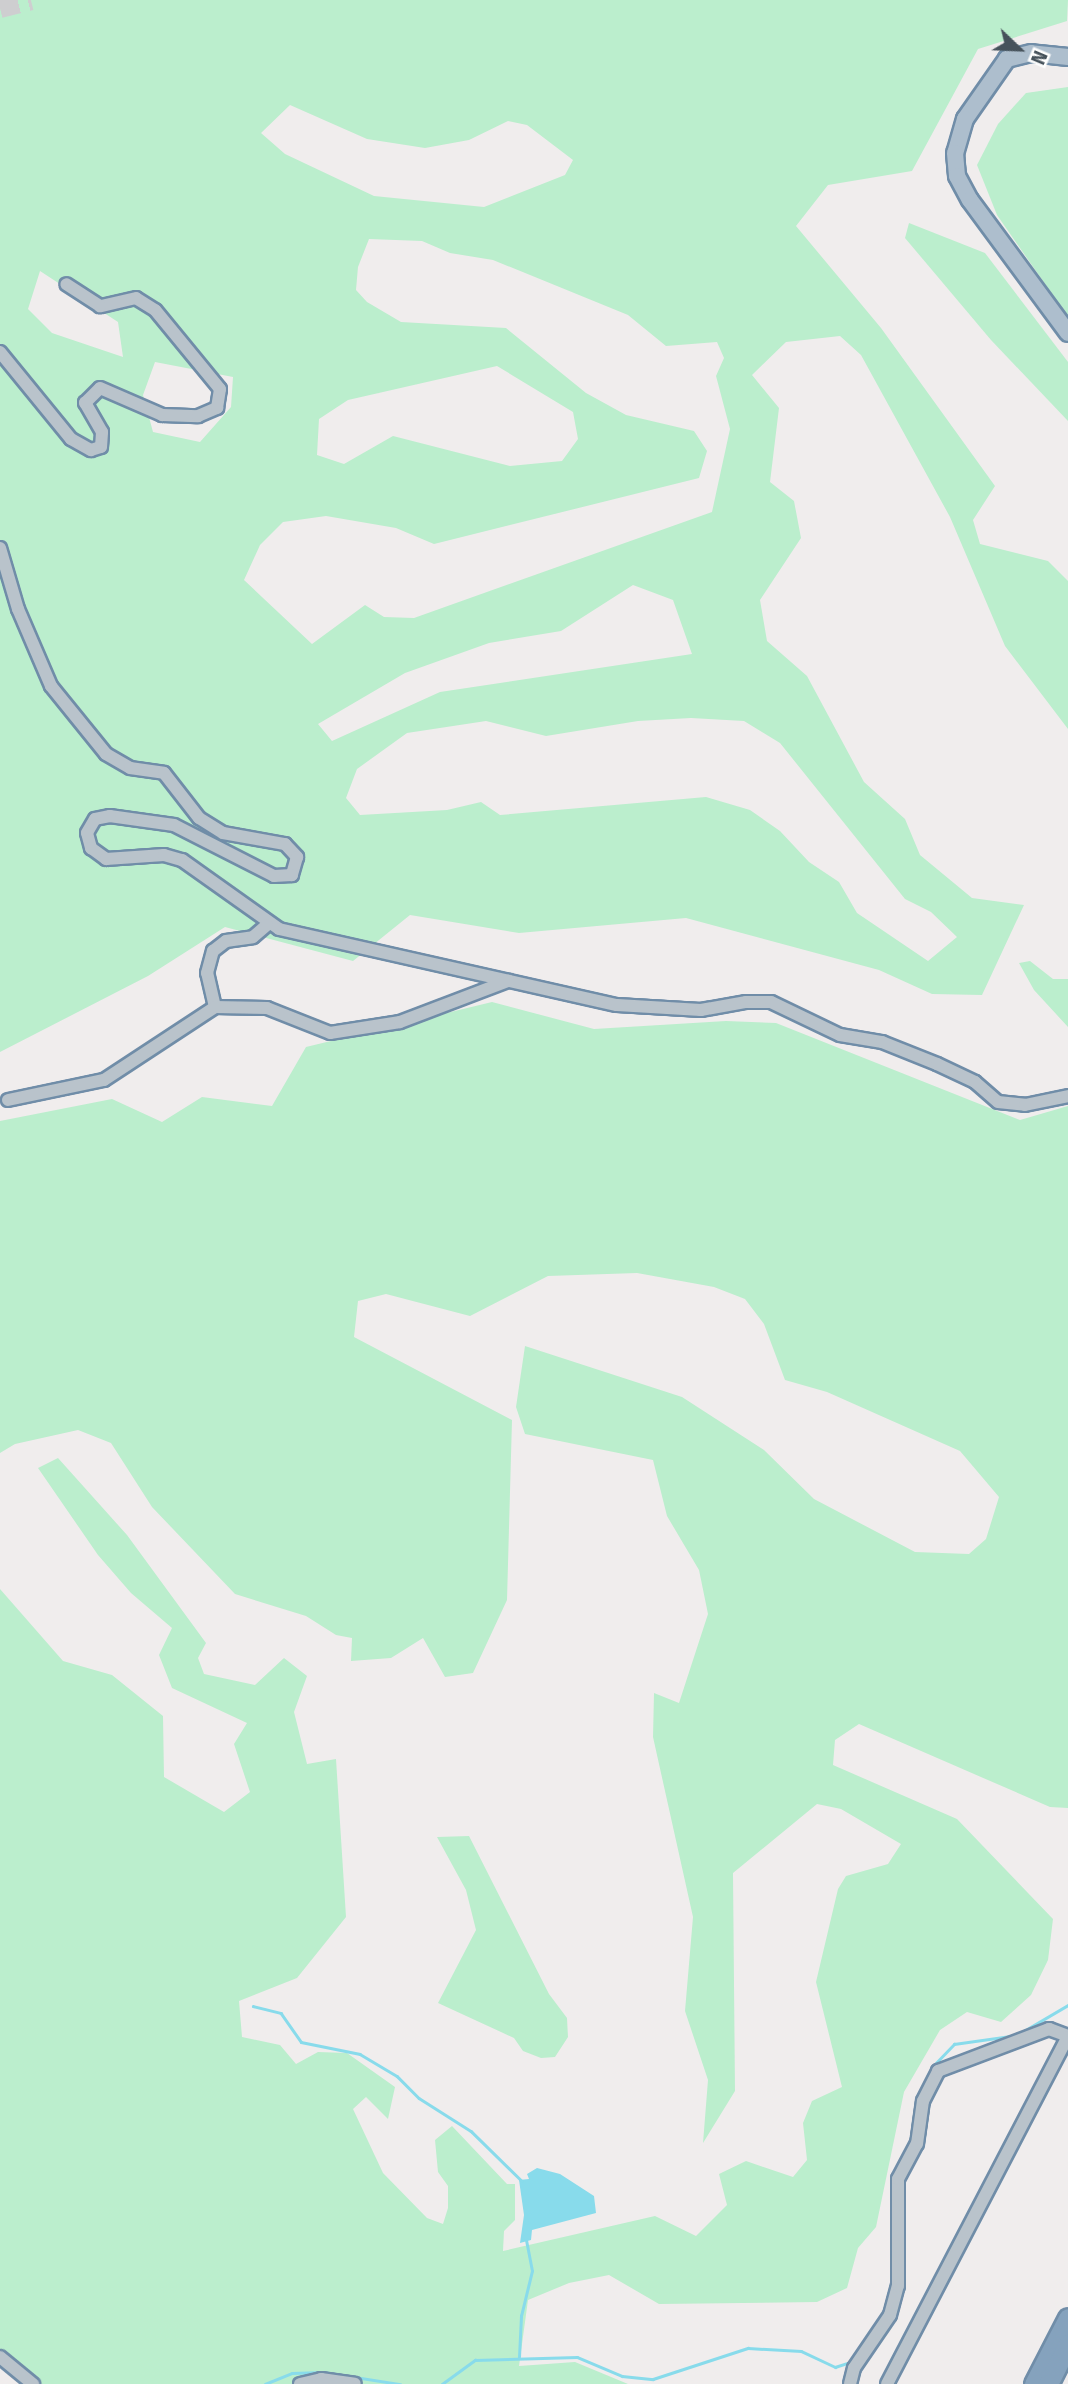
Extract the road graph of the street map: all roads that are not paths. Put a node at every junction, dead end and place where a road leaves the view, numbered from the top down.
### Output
1 (1068, 57) edge
2 (66, 284) dead end
3 (1068, 333) edge
4 (0, 352) edge
5 (0, 548) edge
6 (267, 925) junction
7 (508, 981) junction
8 (215, 1007) junction
9 (1068, 1096) edge
10 (8, 1100) dead end
11 (1068, 2036) edge
12 (1068, 2318) edge
13 (1068, 2344) edge
14 (0, 2357) edge
15 (33, 2384) edge
16 (300, 2384) edge
17 (355, 2384) edge
18 (850, 2384) edge
19 (887, 2384) edge
20 (1034, 2384) edge
21 (1048, 2384) edge

1 - 3 main road
2 - 4 street
5 - 6 street
6 - 7 street
6 - 8 street
7 - 8 street
7 - 9 street
8 - 10 street
11 - 18 street
11 - 19 street
12 - 20 highway
13 - 21 highway
14 - 15 street
16 - 17 street

